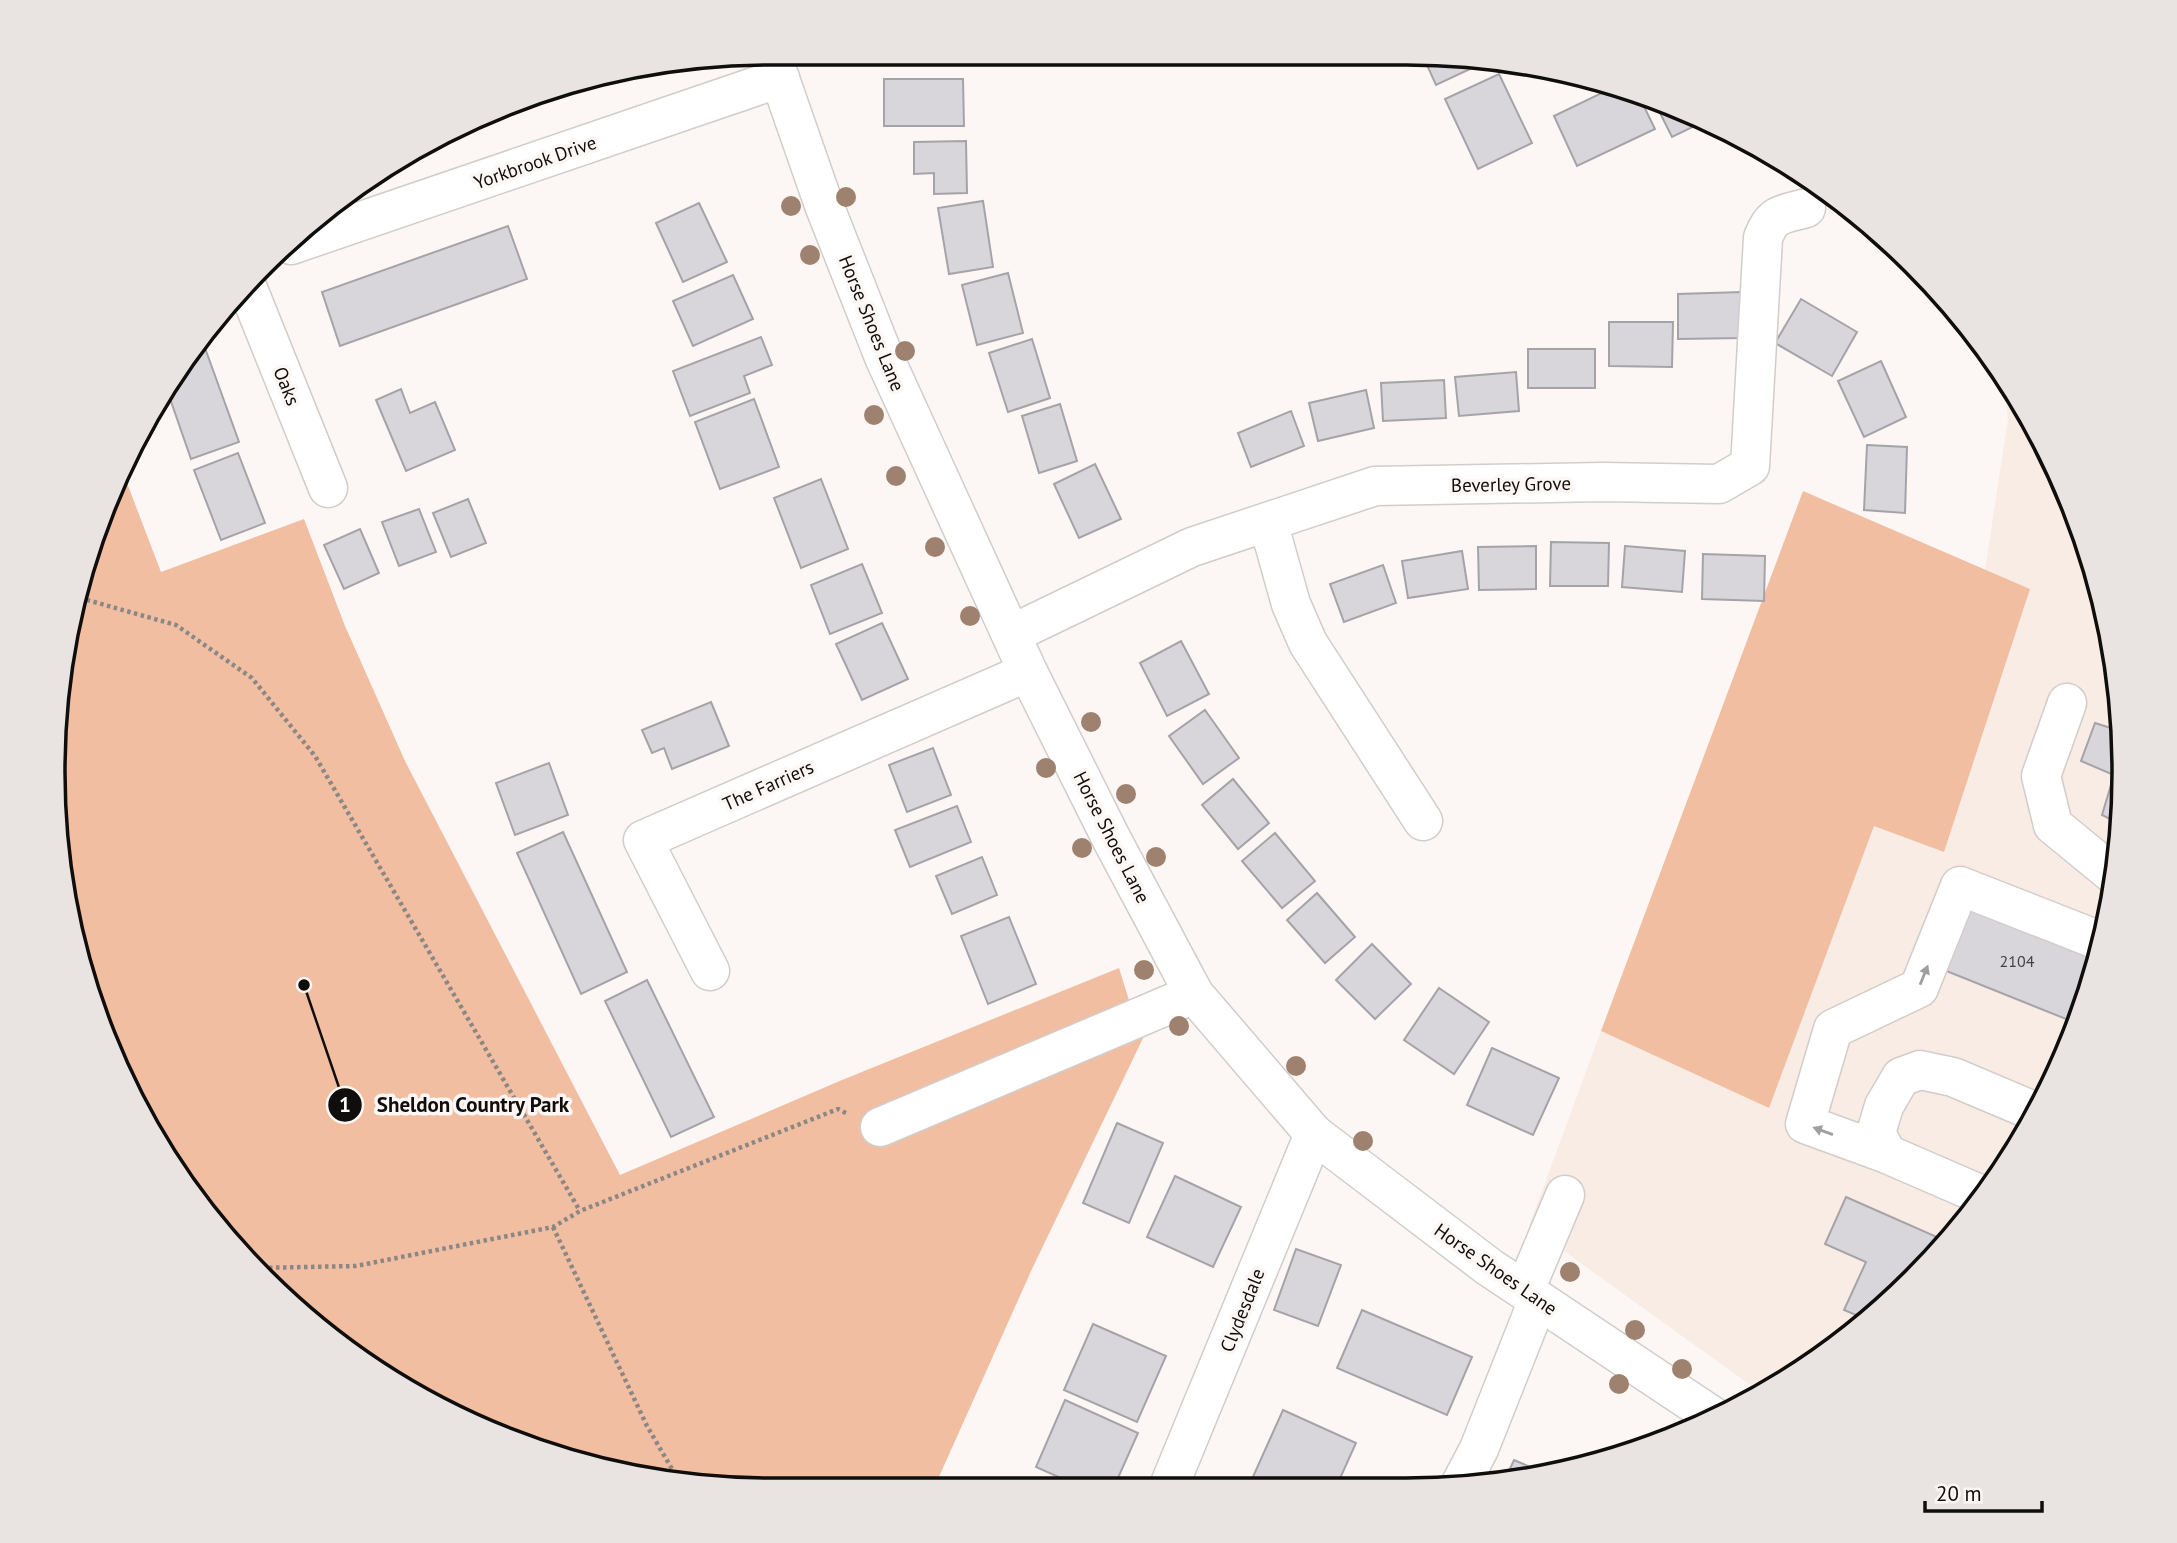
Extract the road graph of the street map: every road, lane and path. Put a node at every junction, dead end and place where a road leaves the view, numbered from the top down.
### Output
1 (776, 65) edge
2 (1806, 208) dead end
3 (307, 239) edge
4 (250, 295) edge
5 (328, 488) dead end
6 (1268, 523) junction
7 (86, 600) edge
8 (1012, 634) junction
9 (1028, 672) junction
10 (2067, 703) dead end
11 (1423, 821) dead end
12 (2105, 868) edge
13 (2092, 938) edge
14 (710, 971) dead end
15 (1194, 994) junction
16 (2027, 1108) edge
17 (880, 1127) joint
18 (1314, 1134) junction
19 (1887, 1154) junction
20 (1973, 1191) edge
21 (1565, 1195) dead end
22 (580, 1211) junction
23 (553, 1227) junction
24 (269, 1268) edge
25 (1532, 1295) junction
26 (1705, 1411) edge
27 (673, 1471) edge
28 (1465, 1476) edge
29 (1172, 1478) edge

1 - 3 street, Yorkbrook Drive
1 - 8 street, Horse Shoes Lane
2 - 6 street, Beverley Grove
4 - 5 street, Oaks
6 - 8 street, Beverley Grove
6 - 11 street
7 - 22 path
8 - 9 street, Horse Shoes Lane
9 - 14 street, The Farriers
9 - 15 street, Horse Shoes Lane
10 - 12 street
19 -> 13 street
15 - 17 street
15 - 18 street, Horse Shoes Lane
16 - 19 street
17 - 22 path
18 - 25 street, Horse Shoes Lane
18 - 29 street, Clydesdale
19 - 20 street
21 - 25 street
22 - 23 path
23 - 24 path
23 - 27 path
25 - 26 street, Horse Shoes Lane
25 - 28 street

